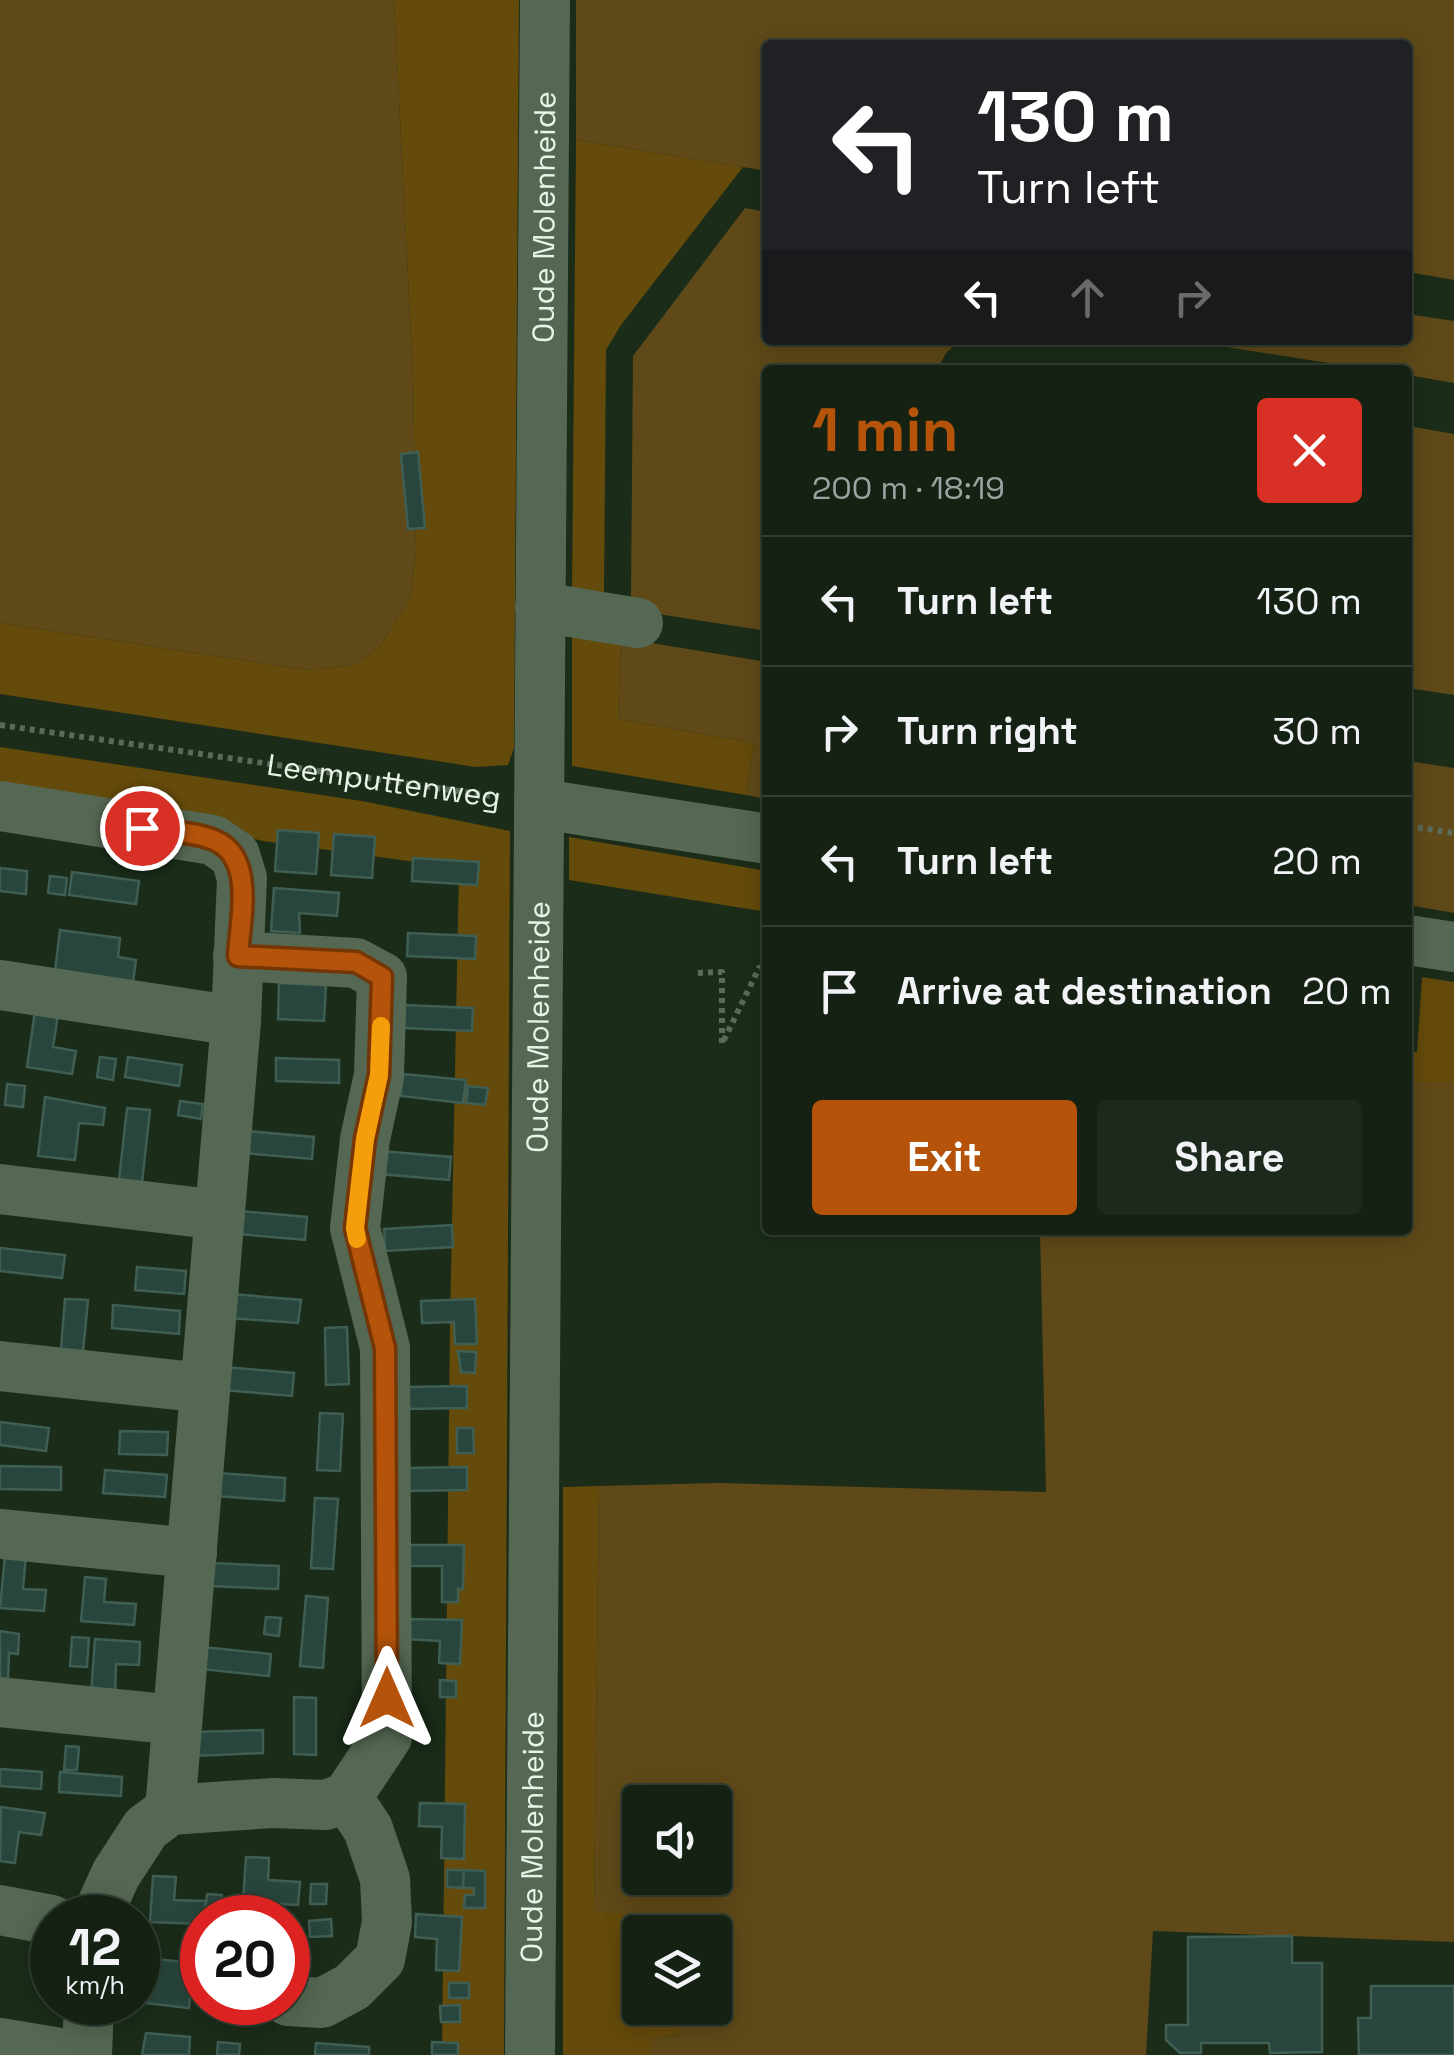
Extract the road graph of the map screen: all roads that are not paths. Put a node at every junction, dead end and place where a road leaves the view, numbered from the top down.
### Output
1 (545, 0) edge
2 (540, 607) junction
3 (638, 623) dead end
4 (541, 804) junction
5 (0, 806) edge
6 (762, 838) edge
7 (1412, 941) edge
8 (1454, 947) edge
9 (238, 956) junction
10 (0, 986) edge
11 (236, 1021) junction
12 (0, 1189) edge
13 (220, 1215) junction
14 (0, 1366) edge
15 (205, 1388) junction
16 (0, 1534) edge
17 (192, 1553) junction
18 (0, 1702) edge
19 (177, 1720) junction
20 (346, 1797) junction
21 (170, 1810) junction
22 (106, 1895) edge
23 (0, 1910) edge
24 (30, 1916) edge
25 (310, 2002) edge
26 (89, 2025) edge
27 (0, 2044) edge
28 (72, 2055) edge
29 (88, 2055) edge
30 (530, 2055) edge

1 - 2 street, Oude Molenheide
2 - 3 street
2 - 4 street, Oude Molenheide
4 - 6 street, Leemputtenweg
4 - 30 street, Oude Molenheide
5 - 9 street
7 - 8 street
9 - 11 street
9 - 20 street
10 - 11 street
11 - 13 street
12 - 13 street
13 - 15 street
14 - 15 street
15 - 17 street
16 - 17 street
17 - 19 street
18 - 19 street
19 - 21 street
20 - 21 street
20 - 25 street
21 - 22 street
23 - 24 street
26 - 29 street
27 - 28 street

